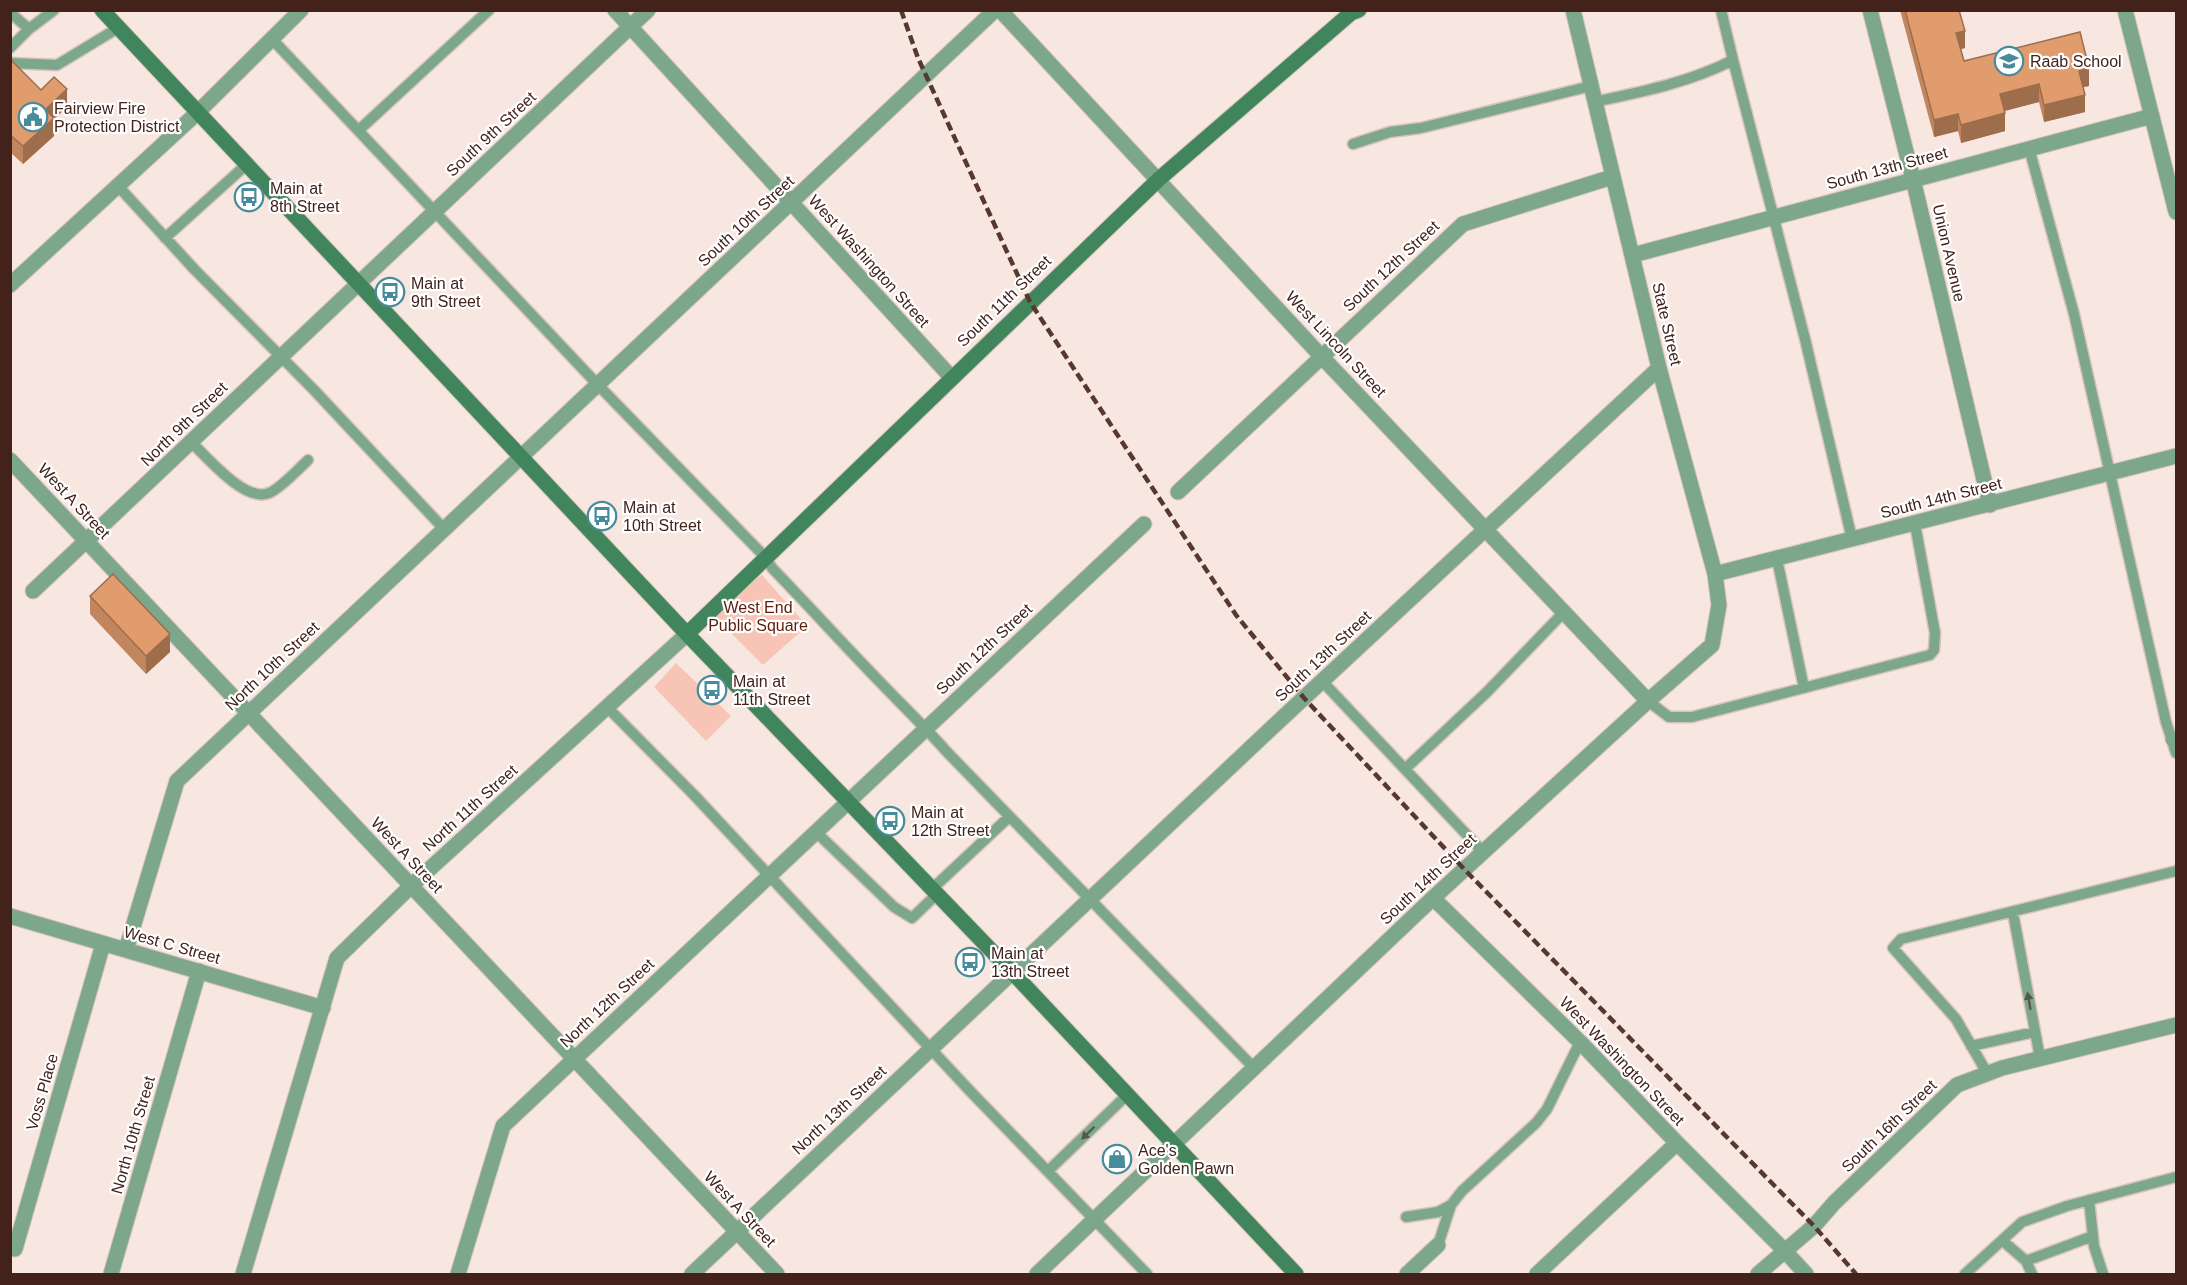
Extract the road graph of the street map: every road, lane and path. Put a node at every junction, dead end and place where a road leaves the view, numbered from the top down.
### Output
1 (102, 10) edge
2 (301, 10) edge
3 (489, 10) edge
4 (615, 10) edge
5 (648, 10) edge
6 (997, 10) edge
7 (1359, 10) edge
8 (1573, 10) edge
9 (1721, 10) edge
10 (1870, 10) edge
11 (2125, 10) edge
12 (53, 11) edge
13 (15, 16) dead end
14 (630, 27) junction
15 (118, 28) junction
16 (29, 29) junction
17 (272, 39) junction
18 (10, 48) edge
19 (1733, 60) junction
20 (10, 63) edge
21 (1591, 86) junction
22 (1594, 102) junction
23 (197, 113) junction
24 (2152, 116) junction
25 (359, 130) junction
26 (1353, 144) dead end
27 (2030, 148) junction
28 (246, 165) junction
29 (1612, 177) junction
30 (2172, 178) edge
31 (1159, 179) junction
32 (1913, 179) junction
33 (118, 186) junction
34 (791, 202) junction
35 (436, 211) junction
36 (2176, 212) edge
37 (1773, 217) junction
38 (165, 238) junction
39 (1633, 255) junction
40 (358, 283) junction
41 (10, 285) edge
42 (1321, 356) junction
43 (280, 358) junction
44 (1659, 368) junction
45 (951, 377) junction
46 (598, 385) junction
47 (191, 442) junction
48 (2176, 456) edge
49 (522, 458) junction
50 (10, 460) edge
51 (308, 460) dead end
52 (2111, 473) junction
53 (1178, 492) dead end
54 (1990, 505) junction
55 (1144, 524) dead end
56 (1915, 524) junction
57 (1486, 529) junction
58 (445, 530) junction
59 (1852, 539) junction
60 (87, 541) junction
61 (766, 558) junction
62 (1777, 559) junction
63 (1715, 574) junction
64 (33, 591) dead end
65 (1564, 612) junction
66 (687, 634) junction
67 (1712, 645) joint
68 (1322, 681) junction
69 (1804, 688) junction
70 (1648, 701) junction
71 (607, 707) junction
72 (248, 713) junction
73 (926, 728) junction
74 (2175, 744) edge
75 (1405, 769) junction
76 (849, 801) junction
77 (1009, 817) junction
78 (816, 832) junction
79 (1483, 852) junction
80 (2176, 871) edge
81 (769, 876) junction
82 (411, 886) junction
83 (935, 891) junction
84 (1433, 898) junction
85 (1089, 900) junction
86 (2013, 913) junction
87 (10, 916) edge
88 (103, 944) junction
89 (126, 950) junction
90 (199, 971) junction
91 (1012, 972) junction
92 (323, 1008) junction
93 (2176, 1025) edge
94 (2035, 1032) junction
95 (1580, 1042) junction
96 (1971, 1046) junction
97 (931, 1048) junction
98 (2040, 1058) junction
99 (574, 1059) junction
100 (1255, 1069) junction
101 (1987, 1073) junction
102 (1127, 1095) junction
103 (1677, 1143) junction
104 (1174, 1145) junction
105 (1048, 1171) junction
106 (2176, 1177) edge
107 (2089, 1200) junction
108 (1451, 1205) junction
109 (1406, 1217) dead end
110 (1094, 1221) junction
111 (737, 1231) junction
112 (2093, 1236) junction
113 (2003, 1240) junction
114 (1438, 1245) joint
115 (15, 1250) dead end
116 (1784, 1250) junction
117 (2026, 1261) junction
118 (111, 1275) edge
119 (243, 1275) edge
120 (458, 1275) edge
121 (692, 1275) edge
122 (777, 1275) edge
123 (1037, 1275) edge
124 (1147, 1275) edge
125 (1296, 1275) edge
126 (1407, 1275) edge
127 (1537, 1275) edge
128 (1758, 1275) edge
129 (1806, 1275) edge
130 (1965, 1275) edge
131 (2032, 1275) edge
132 (2103, 1275) edge

1 - 15 main road
2 - 17 street
3 - 25 lane
4 - 14 street, West Washington Street
5 - 14 street, South 9th Street
6 - 31 street, West Lincoln Street
6 - 34 street, South 10th Street
7 - 31 main road, South 11th Street
8 - 21 street, State Street
9 - 19 lane
10 - 32 street, Union Avenue
11 - 24 street
12 - 16 lane
13 - 16 lane
14 - 34 street, West Washington Street
14 - 35 street, South 9th Street
15 - 20 lane
15 - 23 main road
16 - 18 lane
17 - 23 street
17 - 25 lane
19 - 22 lane
19 - 37 lane
21 - 22 street, State Street
21 - 26 lane
22 - 29 street, State Street
23 - 28 main road
23 - 33 street
24 - 27 street, South 13th Street
24 - 30 street
25 - 35 lane
27 - 32 street, South 13th Street
27 - 52 lane
28 - 38 lane
28 - 40 main road
29 - 39 street, State Street
29 - 42 street, South 12th Street
30 - 36 street
31 - 42 street, West Lincoln Street
31 - 45 main road, South 11th Street
32 - 37 street, South 13th Street
32 - 54 street, Union Avenue
33 - 38 lane
33 - 41 street
34 - 45 street, West Washington Street
34 - 46 street, South 10th Street
35 - 40 street, South 9th Street
35 - 46 lane
37 - 39 street, South 13th Street
37 - 59 lane
38 - 43 lane
39 - 44 street, State Street
40 - 43 street, North 9th Street
40 - 49 main road
42 - 53 street, South 12th Street
42 - 57 street, West Lincoln Street
43 - 47 street, North 9th Street
43 - 58 lane
44 - 57 street, South 13th Street
44 - 63 street, State Street
45 - 61 main road, South 11th Street
46 - 49 street, South 10th Street
46 - 61 lane
47 - 51 lane
47 - 60 street, North 9th Street
48 - 52 street, South 14th Street
49 - 58 street, North 10th Street
49 - 66 main road
50 - 60 street, West A Street
52 - 54 street, South 14th Street
52 - 74 lane
54 - 56 street, South 14th Street
55 - 73 street, South 12th Street
56 - 59 street, South 14th Street
56 - 69 lane
57 - 65 street, West Lincoln Street
57 - 68 street, South 13th Street
58 - 72 street, North 10th Street
59 - 62 street, South 14th Street
60 - 64 street, North 9th Street
60 - 72 street, West A Street
61 - 66 main road, South 11th Street
61 - 73 lane
62 - 63 street, South 14th Street
62 - 69 lane
63 - 67 street, State Street
65 - 70 street, West Lincoln Street
65 - 75 lane
66 - 71 street, North 11th Street
66 - 76 main road
67 - 70 street, South 14th Street
68 - 75 lane
68 - 85 street, South 13th Street
69 - 70 lane
70 - 79 street, South 14th Street
71 - 81 lane
71 - 82 street, North 11th Street
72 - 82 street, West A Street
72 - 89 street, North 10th Street
73 - 76 street, South 12th Street
73 - 77 lane
75 - 79 lane
76 - 78 street, North 12th Street
76 - 83 main road
77 - 83 lane
77 - 85 lane
78 - 81 street, North 12th Street
78 - 83 lane
79 - 84 street, South 14th Street
80 - 86 lane
81 - 97 lane
81 - 99 street, North 12th Street
82 - 92 street, North 11th Street
82 - 99 street, West A Street
83 - 91 main road
84 - 95 street, West Washington Street
84 - 100 street, South 14th Street
85 - 91 street, South 13th Street
85 - 100 lane
94 -> 86 lane
86 - 96 lane
87 - 88 street, West C Street
88 - 89 street, West C Street
88 - 115 street, Voss Place
89 - 90 street, West C Street
90 - 92 street, West C Street
90 - 118 street, North 10th Street
91 - 97 street, North 13th Street
91 - 102 main road
92 - 119 street, North 11th Street
93 - 98 street, South 16th Street
94 - 96 lane
94 - 98 lane
95 - 103 street, West Washington Street
95 - 108 lane
96 - 101 lane
97 - 105 lane
97 - 111 street, North 13th Street
98 - 101 street, South 16th Street
99 - 111 street, West A Street
99 - 120 street, North 12th Street
100 - 104 street, South 14th Street
101 - 116 street, South 16th Street
102 - 104 main road
102 -> 105 lane
103 - 116 street, West Washington Street
103 - 127 street
104 - 110 street, South 14th Street
104 - 125 main road
105 - 110 lane
106 - 107 lane
107 - 112 lane
107 - 113 lane
108 - 109 lane
108 - 114 lane
110 - 123 street, South 14th Street
110 - 124 lane
111 - 121 street, North 13th Street
111 - 122 street, West A Street
112 - 117 lane
112 - 132 lane
113 - 117 lane
113 - 130 lane
114 - 126 street
116 - 128 street, South 16th Street
116 - 129 street, West Washington Street
117 - 131 lane

